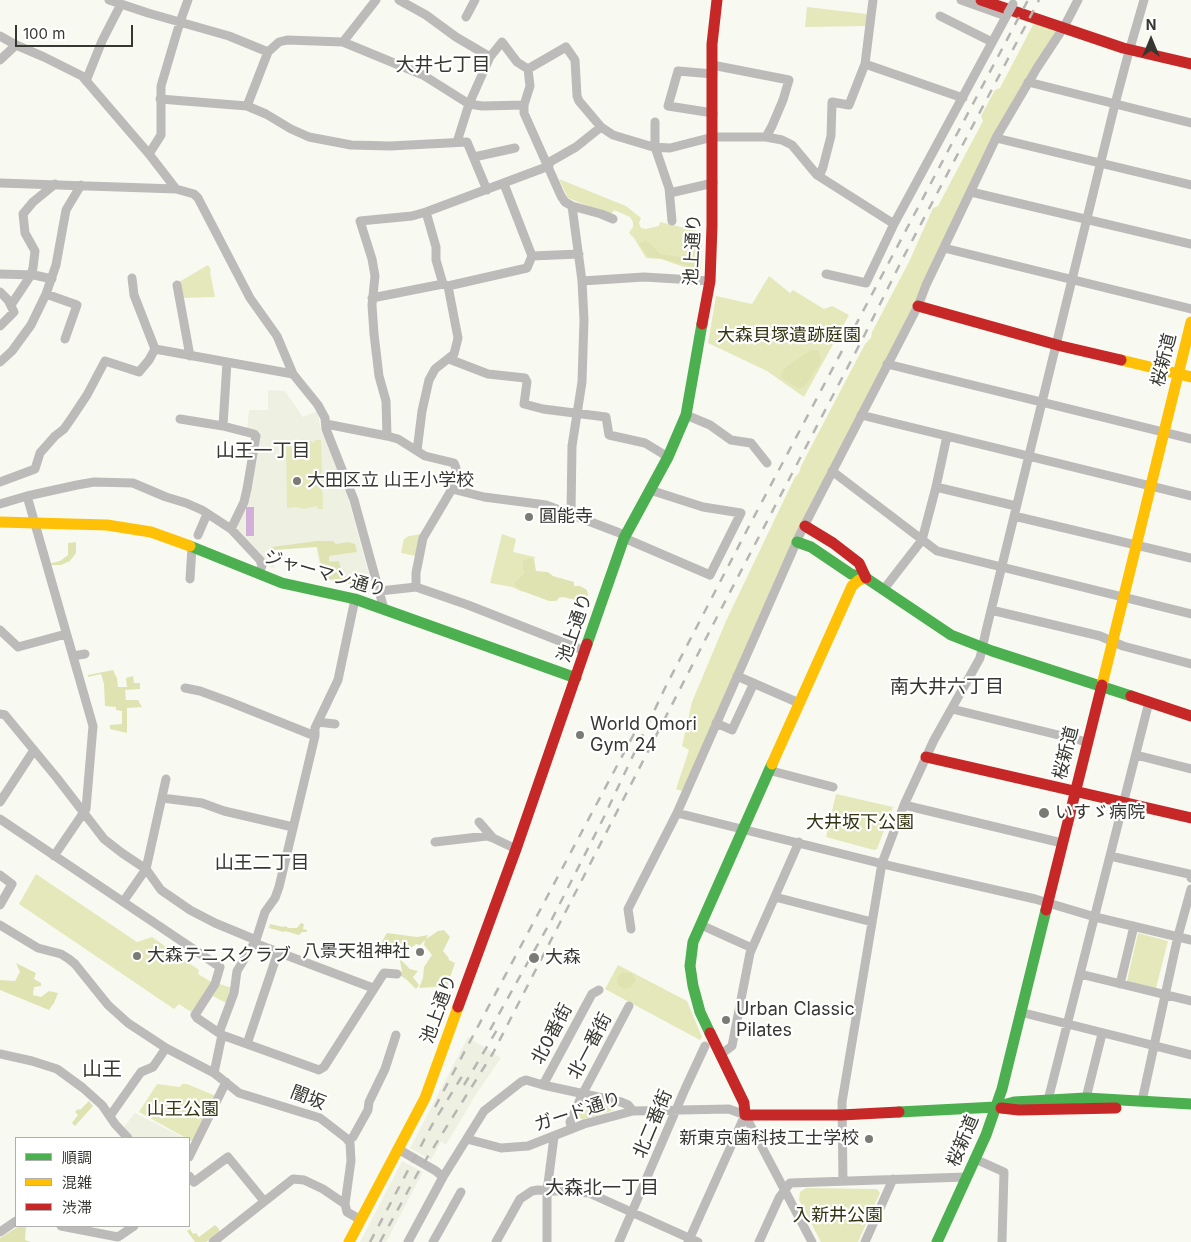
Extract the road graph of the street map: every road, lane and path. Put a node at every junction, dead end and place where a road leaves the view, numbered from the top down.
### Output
1 (109, 0) edge
2 (188, 0) edge
3 (376, 0) edge
4 (399, 0) edge
5 (475, 0) edge
6 (717, 0) edge
7 (873, 0) edge
8 (960, 0) edge
9 (981, 0) edge
10 (1078, 0) edge
11 (1144, 0) edge
12 (1014, 2) edge
13 (121, 4) junction
14 (1007, 15) junction
15 (940, 16) dead end
16 (466, 17) dead end
17 (180, 22) junction
18 (1064, 28) junction
19 (0, 36) edge
20 (343, 42) junction
21 (992, 42) junction
22 (16, 46) junction
23 (1130, 49) junction
24 (268, 52) junction
25 (490, 57) junction
26 (0, 60) edge
27 (865, 64) junction
28 (1191, 64) edge
29 (528, 69) junction
30 (713, 69) junction
31 (86, 81) junction
32 (1028, 82) junction
33 (963, 98) junction
34 (160, 99) junction
35 (469, 104) junction
36 (1115, 104) junction
37 (524, 105) junction
38 (247, 106) junction
39 (713, 113) junction
40 (655, 122) dead end
41 (1191, 123) edge
42 (601, 127) junction
43 (713, 137) junction
44 (766, 137) junction
45 (996, 138) junction
46 (457, 142) junction
47 (655, 147) junction
48 (515, 148) dead end
49 (149, 154) junction
50 (474, 158) junction
51 (548, 164) junction
52 (1101, 164) junction
53 (817, 175) junction
54 (0, 183) edge
55 (713, 183) junction
56 (55, 184) junction
57 (504, 184) junction
58 (80, 185) junction
59 (1191, 185) edge
60 (176, 188) junction
61 (487, 190) junction
62 (971, 192) junction
63 (670, 193) junction
64 (572, 206) junction
65 (426, 212) junction
66 (613, 219) dead end
67 (1087, 219) junction
68 (672, 221) dead end
69 (894, 224) junction
70 (1191, 244) edge
71 (944, 248) junction
72 (579, 254) junction
73 (532, 256) junction
74 (0, 274) edge
75 (826, 274) dead end
76 (31, 275) junction
77 (132, 278) dead end
78 (52, 279) junction
79 (1072, 280) junction
80 (582, 281) junction
81 (710, 281) junction
82 (177, 285) dead end
83 (446, 285) junction
84 (0, 292) edge
85 (46, 294) junction
86 (372, 298) junction
87 (11, 305) junction
88 (918, 306) junction
89 (1191, 309) edge
90 (1191, 322) edge
91 (0, 326) edge
92 (65, 339) dead end
93 (1056, 345) junction
94 (155, 349) junction
95 (190, 356) junction
96 (448, 359) junction
97 (0, 362) edge
98 (227, 362) junction
99 (887, 364) junction
100 (293, 374) junction
101 (1178, 374) junction
102 (1191, 377) edge
103 (1041, 403) junction
104 (578, 414) junction
105 (686, 415) junction
106 (861, 415) junction
107 (180, 419) dead end
108 (326, 424) junction
109 (223, 426) junction
110 (1164, 432) junction
111 (388, 436) junction
112 (947, 436) junction
113 (1191, 439) edge
114 (417, 451) junction
115 (1029, 456) junction
116 (668, 457) junction
117 (767, 463) dead end
118 (832, 471) junction
119 (0, 482) edge
120 (1151, 486) junction
121 (936, 487) junction
122 (452, 489) junction
123 (650, 490) junction
124 (27, 496) junction
125 (1191, 496) edge
126 (0, 504) edge
127 (1015, 511) junction
128 (571, 513) junction
129 (207, 514) junction
130 (0, 522) edge
131 (34, 523) junction
132 (804, 526) junction
133 (231, 530) junction
134 (198, 535) dead end
135 (624, 536) junction
136 (922, 540) junction
137 (797, 542) junction
138 (1136, 544) junction
139 (192, 547) junction
140 (1191, 558) edge
141 (1001, 568) junction
142 (258, 574) junction
143 (866, 578) junction
144 (190, 579) dead end
145 (416, 587) junction
146 (884, 589) junction
147 (380, 591) junction
148 (1123, 597) junction
149 (355, 599) junction
150 (384, 609) junction
151 (991, 610) junction
152 (1191, 614) edge
153 (0, 630) edge
154 (66, 634) junction
155 (1112, 641) junction
156 (982, 647) junction
157 (585, 651) junction
158 (85, 654) dead end
159 (73, 656) junction
160 (1191, 664) edge
161 (737, 676) junction
162 (576, 678) junction
163 (754, 683) junction
164 (1101, 686) junction
165 (185, 688) dead end
166 (1149, 702) junction
167 (799, 703) junction
168 (952, 709) junction
169 (0, 714) edge
170 (1191, 716) edge
171 (318, 722) junction
172 (335, 724) dead end
173 (716, 724) junction
174 (315, 736) junction
175 (1087, 742) junction
176 (34, 750) junction
177 (1136, 755) junction
178 (926, 757) junction
179 (1191, 769) edge
180 (768, 770) junction
181 (166, 779) dead end
182 (833, 787) dead end
183 (1075, 791) junction
184 (162, 798) junction
185 (0, 802) edge
186 (1124, 802) junction
187 (904, 805) junction
188 (677, 812) junction
189 (84, 813) junction
190 (1191, 818) edge
191 (0, 819) edge
192 (479, 822) dead end
193 (293, 827) junction
194 (743, 828) junction
195 (493, 838) junction
196 (435, 842) dead end
197 (799, 842) junction
198 (1062, 843) junction
199 (516, 849) junction
200 (54, 856) junction
201 (1110, 856) junction
202 (882, 863) junction
203 (146, 869) junction
204 (0, 876) edge
205 (1191, 878) edge
206 (1191, 889) edge
207 (775, 897) junction
208 (123, 902) junction
209 (1047, 903) junction
210 (0, 905) edge
211 (1095, 917) junction
212 (872, 922) junction
213 (0, 925) edge
214 (701, 925) junction
215 (1134, 926) junction
216 (631, 929) dead end
217 (1178, 936) junction
218 (1191, 940) edge
219 (255, 942) junction
220 (752, 948) junction
221 (278, 952) junction
222 (397, 974) dead end
223 (1080, 974) junction
224 (1120, 984) junction
225 (374, 988) junction
226 (599, 990) dead end
227 (1166, 995) junction
228 (1191, 1001) edge
229 (629, 1006) dead end
230 (1020, 1012) junction
231 (1067, 1025) junction
232 (221, 1034) junction
233 (1102, 1034) junction
234 (396, 1035) dead end
235 (247, 1044) junction
236 (705, 1046) dead end
237 (1154, 1046) junction
238 (166, 1048) junction
239 (0, 1054) edge
240 (720, 1055) junction
241 (1191, 1055) edge
242 (214, 1073) junction
243 (226, 1082) junction
244 (543, 1085) junction
245 (582, 1095) junction
246 (1086, 1098) junction
247 (1048, 1100) junction
248 (1142, 1101) junction
249 (1191, 1104) edge
250 (996, 1107) junction
251 (676, 1110) junction
252 (632, 1111) junction
253 (1191, 1113) edge
254 (745, 1115) junction
255 (841, 1115) junction
256 (110, 1116) junction
257 (572, 1129) junction
258 (554, 1136) junction
259 (127, 1137) edge
260 (467, 1139) junction
261 (349, 1140) junction
262 (398, 1150) junction
263 (190, 1155) edge
264 (975, 1159) junction
265 (190, 1177) edge
266 (443, 1177) junction
267 (966, 1177) junction
268 (892, 1179) junction
269 (843, 1180) junction
270 (785, 1189) junction
271 (547, 1191) junction
272 (460, 1192) dead end
273 (264, 1202) junction
274 (345, 1204) junction
275 (633, 1212) junction
276 (361, 1220) junction
277 (15, 1221) edge
278 (66, 1227) edge
279 (133, 1227) edge
280 (0, 1232) edge
281 (119, 1240) edge
282 (692, 1241) edge
283 (213, 1242) edge
284 (350, 1242) edge
285 (408, 1242) edge
286 (433, 1242) edge
287 (496, 1242) edge
288 (547, 1242) edge
289 (619, 1242) edge
290 (759, 1242) edge
291 (812, 1242) edge
292 (864, 1242) edge
293 (937, 1242) edge
294 (1002, 1242) edge

1 - 13 street
2 - 17 street
3 - 20 street
4 - 25 street
5 - 16 street
6 - 30 street, 池上通り
7 - 27 street
8 - 14 street
9 - 18 street
10 - 18 street
11 - 23 street
12 - 14 street, bridge
13 - 17 street
13 - 31 street
14 - 21 street
15 - 21 street
17 - 24 street
17 - 34 street
18 - 23 street
18 - 32 street
19 - 22 street
20 - 24 street
20 - 35 street
21 - 33 street
22 - 26 street
22 - 31 street
23 - 28 street
23 - 36 street
24 - 38 street
25 - 29 street
25 - 35 street
27 - 33 street
27 - 53 street
29 - 37 street
29 - 42 street
30 - 39 street, 池上通り
30 - 39 street
30 - 44 street
31 - 49 street
32 - 36 street
32 - 45 street
33 - 69 street
34 - 38 street
34 - 49 street
35 - 37 street
35 - 46 street
36 - 41 street
36 - 52 street
37 - 51 street
38 - 46 street
39 - 43 street, 池上通り
40 - 47 street
42 - 47 street
42 - 51 street
43 - 44 street
43 - 47 street
43 - 55 street, 池上通り
44 - 53 street
45 - 52 street
45 - 62 street
46 - 50 street
47 - 63 street
48 - 50 street
49 - 60 street
50 - 61 street
51 - 57 street
51 - 64 street
52 - 59 street
52 - 67 street
53 - 69 street
54 - 56 street
55 - 63 street
55 - 81 street, 池上通り
56 - 58 street
56 - 76 street
57 - 61 street
57 - 73 street
58 - 60 street
58 - 78 street
60 - 100 street
61 - 65 street
62 - 67 street
62 - 71 street
63 - 68 street
64 - 66 street
64 - 72 street
65 - 83 street
65 - 86 street
67 - 70 street
67 - 79 street
69 - 75 street
71 - 79 street
71 - 88 street
72 - 73 street
72 - 80 street
73 - 83 street
74 - 76 street
76 - 78 street
76 - 87 street
77 - 94 street
78 - 85 street
79 - 89 street
79 - 93 street
80 - 81 street
80 - 104 street
81 - 105 street, 池上通り
82 - 95 street
83 - 86 street
83 - 96 street
84 - 87 street
85 - 92 street
85 - 97 street
86 - 111 street
87 - 91 street
88 - 93 street
88 - 99 street
90 - 101 street, 桜新道
93 - 101 street
93 - 103 street
94 - 95 street
94 - 119 street
95 - 98 street
96 - 104 street
96 - 114 street
98 - 100 street
98 - 109 street
99 - 103 street
99 - 106 street
100 - 108 street
101 - 102 street
101 - 110 street, 桜新道
103 - 110 street
103 - 115 street
104 - 116 street
104 - 128 street
105 - 116 street, 池上通り
105 - 117 street
106 - 112 street
106 - 118 street
107 - 109 street
108 - 111 street
108 - 147 street
109 - 133 street
110 - 113 street
110 - 120 street, 桜新道
111 - 114 street
112 - 115 street
112 - 121 street
114 - 122 street
115 - 120 street
115 - 127 street
116 - 123 street, 池上通り
118 - 132 street
118 - 136 street
120 - 125 street
120 - 138 street, 桜新道
121 - 127 street
121 - 136 street
122 - 128 street
122 - 145 street
123 - 135 street, 池上通り
123 - 135 street
124 - 126 street
124 - 129 street
124 - 131 street
127 - 138 street
127 - 141 street
128 - 135 street
129 - 133 street
129 - 134 street
130 - 131 street, ジャーマン通り
131 - 139 street, ジャーマン通り
131 - 154 street
132 - 137 street
132 - 143 street
133 - 142 street
135 - 157 street, 池上通り
136 - 141 street
136 - 146 street
137 - 143 street
137 - 161 street
138 - 140 street
138 - 148 street, 桜新道
139 - 142 street, ジャーマン通り
139 - 144 street
141 - 148 street
141 - 151 street
142 - 149 street, ジャーマン通り
143 - 146 street
143 - 167 street
145 - 147 street
145 - 157 street
146 - 156 street
147 - 150 street
148 - 152 street
148 - 155 street, 桜新道
149 - 150 street, ジャーマン通り
149 - 171 street
150 - 162 street, ジャーマン通り
151 - 155 street
151 - 156 street
153 - 154 street
154 - 159 street
155 - 160 street
155 - 164 street, 桜新道
156 - 164 street
156 - 168 street
157 - 162 street, 池上通り
158 - 159 street
159 - 189 street
161 - 163 street
161 - 173 street
162 - 199 street, 池上通り
163 - 167 street
163 - 173 street
164 - 166 street
164 - 175 street, 桜新道
165 - 174 street
166 - 170 street
166 - 177 street
167 - 180 street
168 - 175 street
168 - 178 street
169 - 176 street
171 - 172 street
171 - 174 street
173 - 188 street
174 - 193 street
175 - 183 street, 桜新道
176 - 185 street
176 - 189 street
177 - 179 street
177 - 186 street
178 - 183 street
178 - 187 street
180 - 182 street
180 - 194 street
181 - 184 street
183 - 186 street
183 - 198 street, 桜新道
184 - 193 street
184 - 203 street
186 - 190 street
186 - 201 street
187 - 198 street
187 - 202 street
188 - 194 street
188 - 216 street
189 - 200 street
189 - 203 street
191 - 200 street
192 - 195 street
193 - 219 street
194 - 197 street
194 - 214 street
195 - 196 street
195 - 199 street
197 - 202 street
197 - 207 street
198 - 209 street, 桜新道
199 - 262 street, 池上通り
200 - 208 street
201 - 205 street
201 - 211 street
202 - 209 street
202 - 212 street
203 - 208 street
203 - 219 street
204 - 210 street
206 - 217 street
207 - 212 street
207 - 220 street
208 - 232 street
209 - 211 street
209 - 230 street, 桜新道
211 - 215 street
211 - 223 street
212 - 255 street
213 - 238 street, 闇坂
214 - 220 street
214 - 240 street
215 - 217 street
215 - 224 street
217 - 218 street
217 - 227 street
219 - 221 street
219 - 232 street
220 - 240 street
221 - 225 street
221 - 235 street
222 - 225 street
223 - 224 street
223 - 231 street
224 - 227 street
225 - 235 street
226 - 244 street, 北0番街
227 - 228 street
227 - 237 street
229 - 245 street, 北一番街
230 - 231 street
230 - 250 street, 桜新道
231 - 233 street
231 - 247 street
232 - 235 street
232 - 242 street
233 - 237 street
233 - 246 street
234 - 261 street
236 - 251 street, 北二番街
237 - 241 street
237 - 248 street
238 - 242 street, 闇坂
238 - 256 street
239 - 256 street
240 - 254 street
242 - 243 street, 闇坂
243 - 261 street, 闇坂
243 - 263 street
244 - 245 street
244 - 260 street, 北0番街
245 - 252 street
245 - 257 street, 北一番街
246 - 247 street
246 - 248 street
247 - 250 street
248 - 249 street
250 - 253 street
250 - 255 street
250 - 264 street, 桜新道
251 - 252 street, ガード通り
251 - 254 street, ガード通り
251 - 275 street, 北二番街
252 - 257 street, ガード通り
254 - 255 street
254 - 270 street
254 - 282 street
255 - 269 street
256 - 259 street
257 - 258 street, ガード通り
258 - 260 street, ガード通り
258 - 271 street
260 - 266 street
261 - 274 street
262 - 266 street
262 - 276 street, 池上通り
264 - 267 street, 桜新道
264 - 294 street
265 - 273 street
266 - 285 street
267 - 268 street
267 - 293 street, 桜新道
268 - 269 street
268 - 292 street
269 - 270 street
270 - 290 street
270 - 291 street
271 - 275 street
271 - 287 street
271 - 288 street
272 - 286 street
273 - 274 street
273 - 283 street
274 - 276 street
275 - 282 street
275 - 289 street, 北二番街
276 - 284 street, 池上通り
277 - 280 street
278 - 281 street
279 - 281 street

